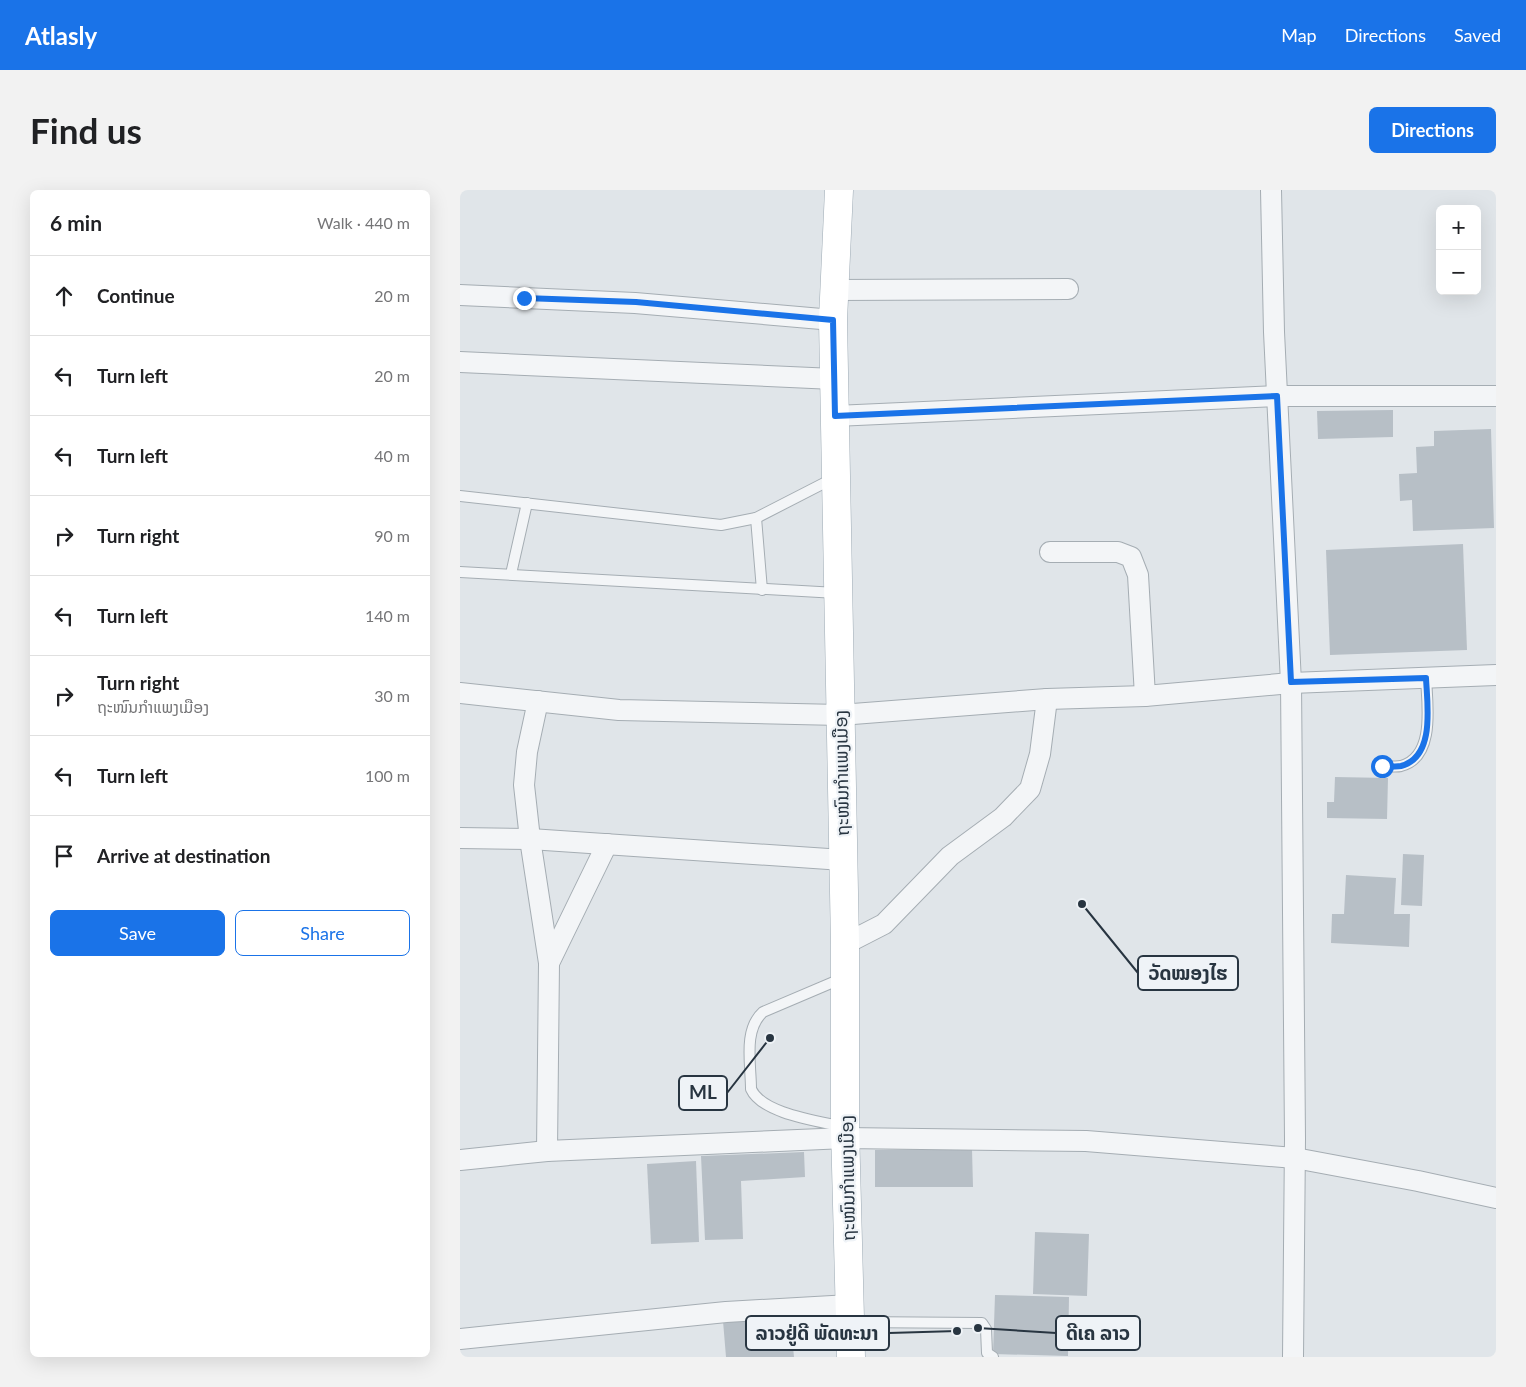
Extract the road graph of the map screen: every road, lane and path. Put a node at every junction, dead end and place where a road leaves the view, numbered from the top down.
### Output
1 (839, 190) edge
2 (1271, 190) edge
3 (834, 290) junction
4 (1068, 290) dead end
5 (460, 295) edge
6 (833, 320) junction
7 (460, 362) edge
8 (834, 379) junction
9 (1277, 396) junction
10 (1496, 396) edge
11 (835, 416) junction
12 (836, 477) junction
13 (460, 496) edge
14 (527, 503) junction
15 (756, 518) junction
16 (1050, 552) dead end
17 (460, 572) edge
18 (511, 574) junction
19 (762, 590) junction
20 (838, 594) junction
21 (1496, 675) edge
22 (1426, 678) junction
23 (1291, 682) junction
24 (460, 694) edge
25 (1145, 696) junction
26 (1048, 699) junction
27 (538, 701) junction
28 (840, 715) junction
29 (1382, 766) dead end
30 (460, 838) edge
31 (530, 839) junction
32 (607, 844) junction
33 (843, 860) junction
34 (845, 944) junction
35 (549, 963) junction
36 (844, 978) junction
37 (845, 1133) junction
38 (548, 1151) junction
39 (1294, 1158) junction
40 (460, 1160) edge
41 (1496, 1198) edge
42 (850, 1313) junction
43 (460, 1340) edge
44 (851, 1357) edge
45 (993, 1357) edge
46 (1293, 1357) edge

1 - 3 main road, ຖະໜົນກຳແພງເມືອງ
2 - 9 street
3 - 4 street
3 - 6 main road, ຖະໜົນກຳແພງເມືອງ
5 - 6 street
6 - 8 main road, ຖະໜົນກຳແພງເມືອງ
7 - 8 street
8 - 11 main road, ຖະໜົນກຳແພງເມືອງ
9 - 10 street
9 - 11 street
9 - 23 street
11 - 12 main road, ຖະໜົນກຳແພງເມືອງ
12 - 15 lane
12 - 20 main road, ຖະໜົນກຳແພງເມືອງ
13 - 14 lane
14 - 15 lane
14 - 18 lane
15 - 19 lane
16 - 25 street
17 - 18 lane
18 - 19 lane
19 - 20 lane
20 - 28 main road, ຖະໜົນກຳແພງເມືອງ
21 - 22 street
22 - 23 street
22 - 29 lane
23 - 25 street
23 - 39 street
24 - 27 street
25 - 26 street
26 - 28 street
26 - 34 street
27 - 28 street
27 - 31 street
28 - 33 main road, ຖະໜົນກຳແພງເມືອງ
30 - 31 street
31 - 32 street
31 - 35 street
32 - 33 street
32 - 35 street
33 - 34 main road, ຖະໜົນກຳແພງເມືອງ
34 - 36 main road, ຖະໜົນກຳແພງເມືອງ
35 - 38 street
36 - 37 main road, ຖະໜົນກຳແພງເມືອງ
36 - 37 lane
37 - 38 street
37 - 39 street
37 - 42 main road, ຖະໜົນກຳແພງເມືອງ
38 - 40 street
39 - 41 street
39 - 46 street
42 - 43 street
42 - 44 main road, ຖະໜົນກຳແພງເມືອງ
42 - 45 lane

